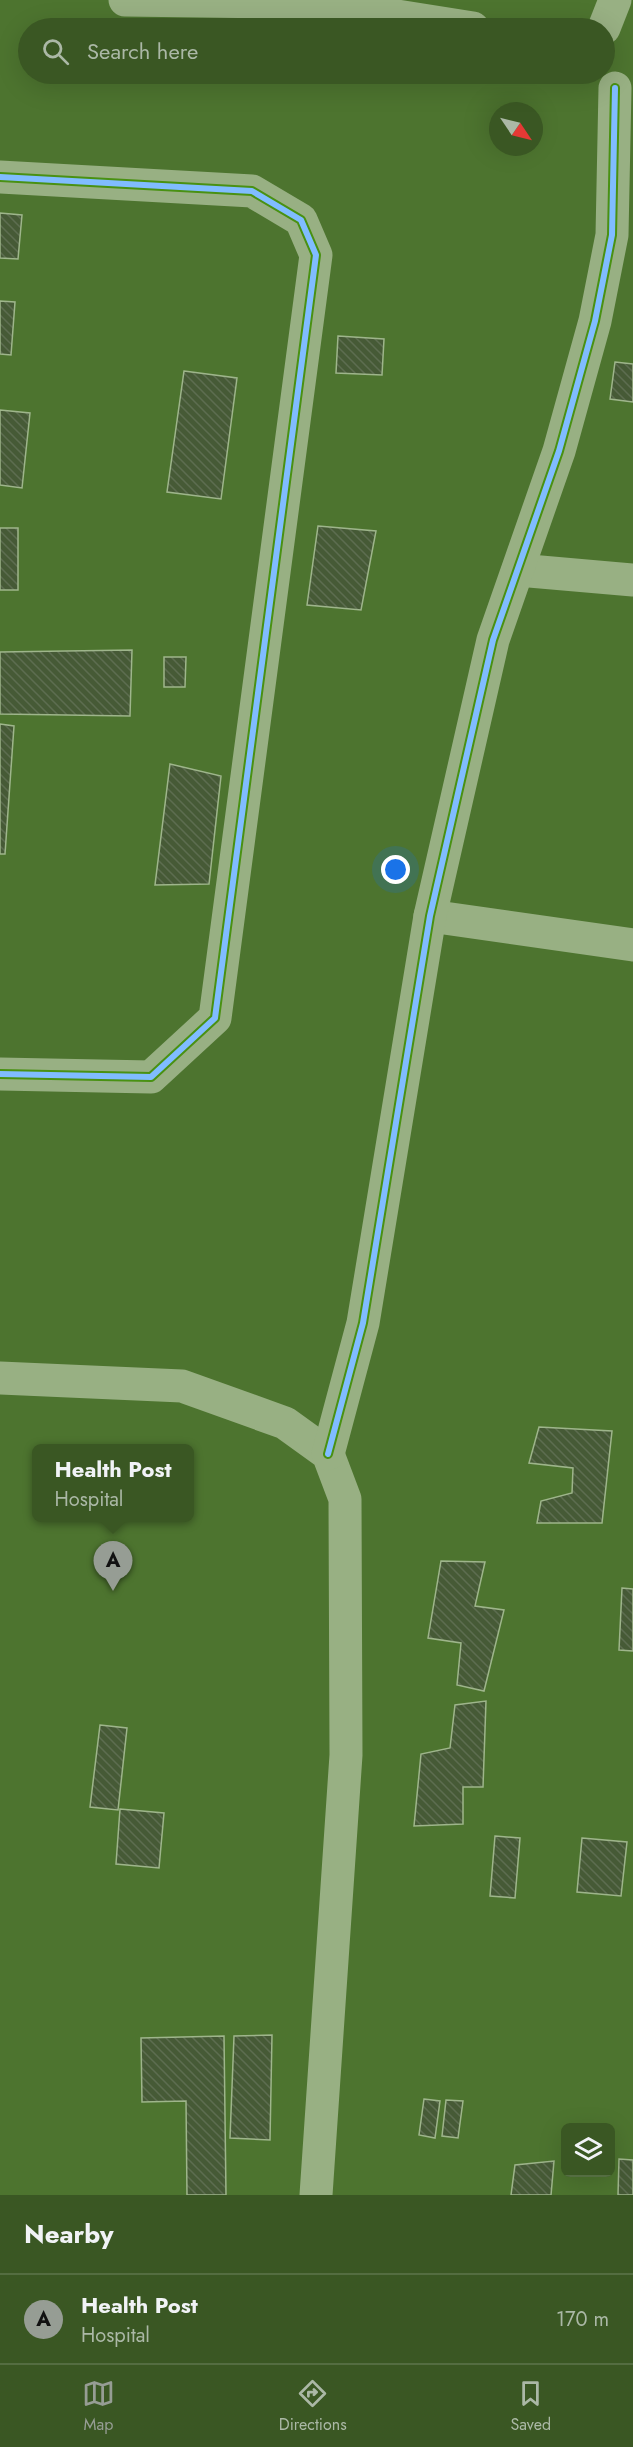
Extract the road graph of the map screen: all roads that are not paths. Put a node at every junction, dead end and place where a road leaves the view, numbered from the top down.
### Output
1 (125, 0) edge
2 (615, 0) edge
3 (327, 3) edge
4 (415, 18) edge
5 (608, 18) edge
6 (617, 86) edge
7 (0, 177) edge
8 (623, 231) edge
9 (518, 570) junction
10 (633, 580) edge
11 (430, 916) junction
12 (633, 945) edge
13 (0, 1074) edge
14 (0, 1378) edge
15 (328, 1454) junction
16 (316, 2195) edge

1 - 3 street
2 - 5 street
3 - 4 street
6 - 8 street
7 - 13 street
8 - 9 street
9 - 10 street
9 - 11 street
11 - 12 street
11 - 15 street
14 - 15 street
15 - 16 street

